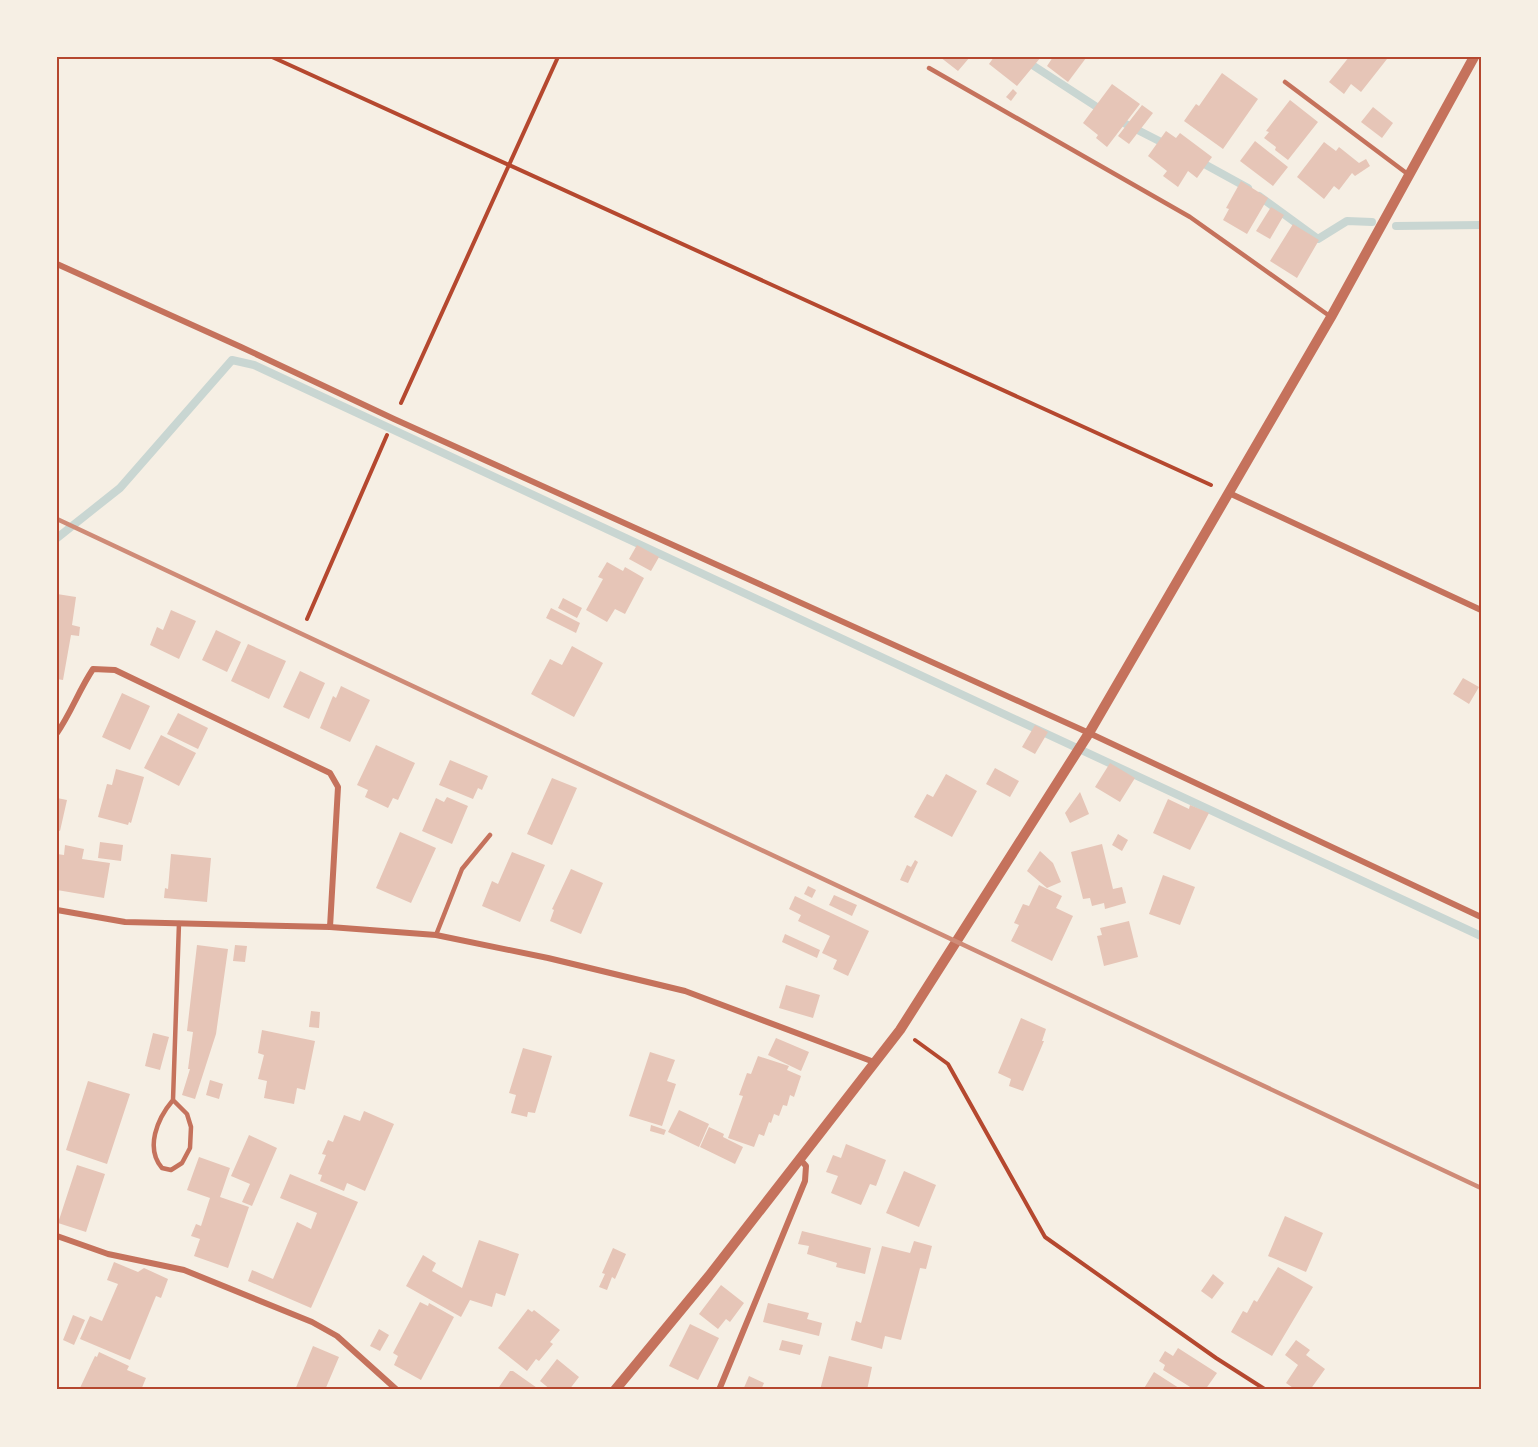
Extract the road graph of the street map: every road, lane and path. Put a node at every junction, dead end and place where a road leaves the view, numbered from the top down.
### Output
1 (272, 57) edge
2 (558, 57) edge
3 (1474, 57) edge
4 (929, 68) dead end
5 (1285, 82) dead end
6 (509, 165) junction
7 (1409, 175) junction
8 (57, 264) edge
9 (1331, 317) junction
10 (394, 419) junction
11 (1229, 493) junction
12 (1481, 610) edge
13 (307, 619) dead end
14 (57, 733) edge
15 (1089, 733) junction
16 (490, 835) dead end
17 (57, 910) edge
18 (1481, 917) edge
19 (179, 923) junction
20 (330, 927) junction
21 (436, 935) junction
22 (900, 1030) junction
23 (874, 1062) junction
24 (173, 1100) junction
25 (800, 1158) junction
26 (57, 1236) edge
27 (397, 1390) edge
28 (615, 1390) edge
29 (719, 1390) edge
30 (1266, 1390) edge

1 - 6 path
2 - 6 path
3 - 7 street
4 - 9 lane
5 - 7 lane
6 - 10 path
6 - 11 path
7 - 9 street
8 - 10 street
9 - 11 street
10 - 13 path
10 - 15 street
11 - 12 street
11 - 15 street
14 - 20 street
15 - 18 street
15 - 22 street
16 - 21 lane
17 - 19 street
19 - 20 street
19 - 24 lane
20 - 21 street
21 - 23 street
22 - 23 street
22 - 30 path
23 - 25 street
24 - 24 lane
25 - 28 street
25 - 29 street
26 - 27 street

